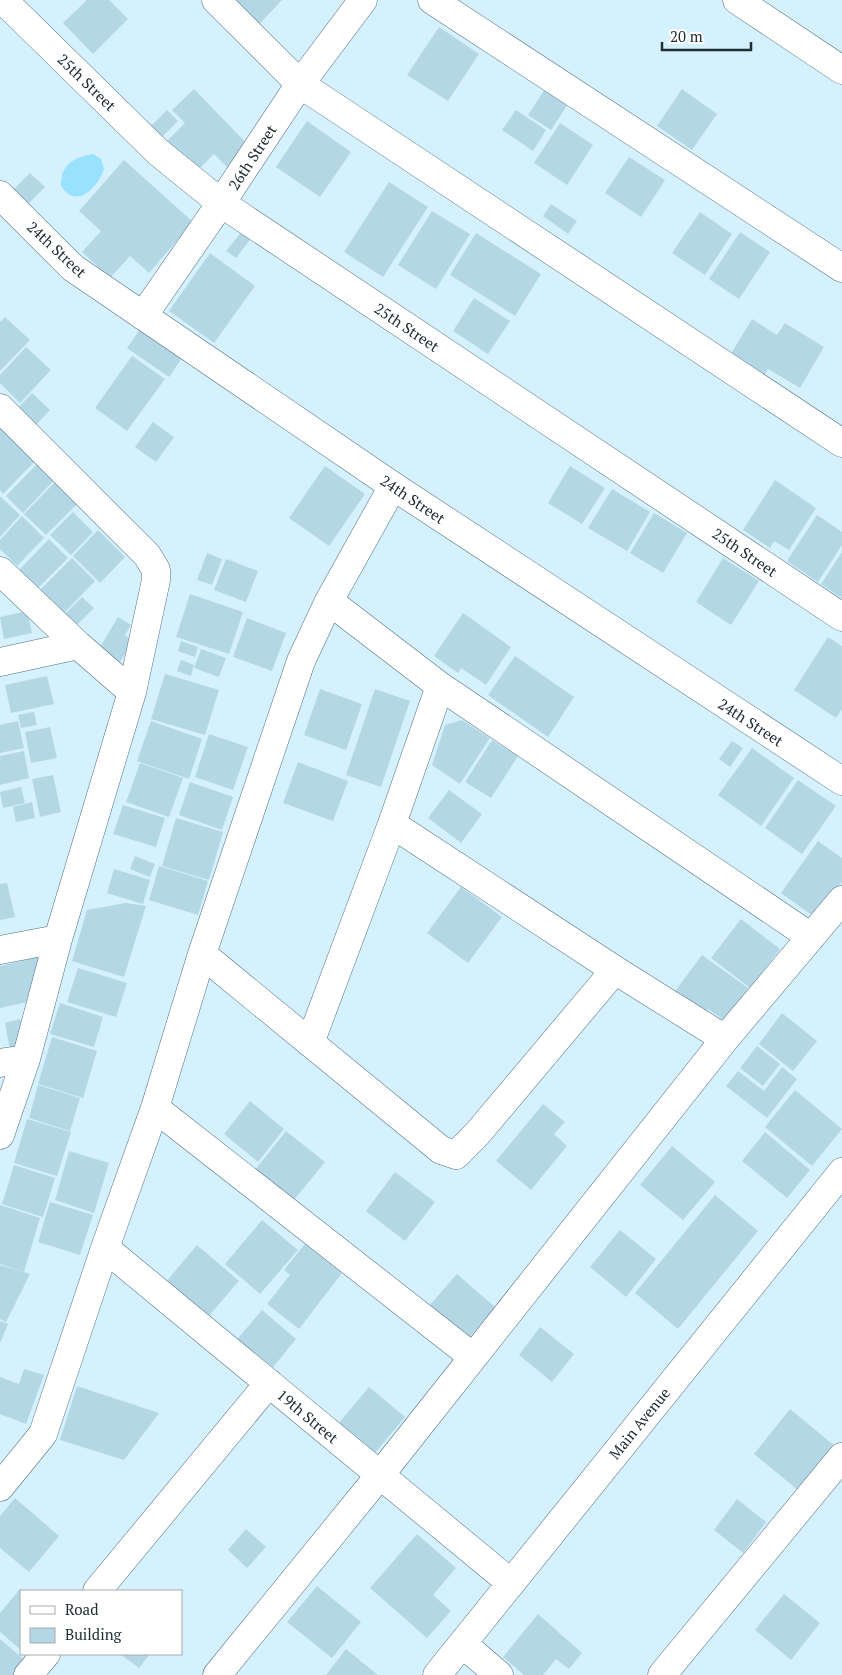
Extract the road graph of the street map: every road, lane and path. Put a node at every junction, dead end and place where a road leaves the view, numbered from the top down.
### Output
1 (3, 0) edge
2 (216, 0) edge
3 (363, 0) edge
4 (432, 0) edge
5 (737, 0) edge
6 (842, 70) edge
7 (300, 84) junction
8 (0, 195) edge
9 (221, 203) junction
10 (842, 268) edge
11 (143, 316) junction
12 (0, 408) edge
13 (842, 443) edge
14 (392, 486) junction
15 (0, 571) edge
16 (329, 601) junction
17 (842, 617) edge
18 (78, 645) junction
19 (0, 662) edge
20 (440, 686) junction
21 (132, 692) junction
22 (842, 782) edge
23 (392, 824) junction
24 (842, 900) edge
25 (811, 938) junction
26 (58, 939) junction
27 (0, 950) edge
28 (202, 954) junction
29 (615, 970) junction
30 (725, 1039) junction
31 (310, 1043) junction
32 (26, 1059) junction
33 (0, 1063) edge
34 (154, 1108) junction
35 (0, 1135) edge
36 (842, 1172) edge
37 (105, 1248) junction
38 (473, 1356) junction
39 (269, 1383) junction
40 (842, 1457) edge
41 (380, 1475) junction
42 (0, 1487) edge
43 (511, 1583) junction
44 (98, 1590) edge
45 (463, 1644) junction
46 (45, 1655) edge
47 (28, 1675) edge
48 (217, 1675) edge
49 (437, 1675) edge
50 (499, 1675) edge
51 (662, 1675) edge

1 - 9 street, 25th Street
2 - 7 street
3 - 7 street, 26th Street
4 - 10 street
5 - 6 street
7 - 9 street, 26th Street
7 - 13 street
8 - 11 street, 24th Street
9 - 11 street, 26th Street
9 - 17 street, 25th Street
11 - 14 street, 24th Street
12 - 21 street
14 - 16 street
14 - 22 street, 24th Street
15 - 18 street
16 - 20 street
16 - 28 street
18 - 19 street
18 - 21 street
20 - 23 street
20 - 25 street
21 - 26 street
23 - 29 street
23 - 31 street
24 - 25 street
25 - 30 street
26 - 27 street
26 - 32 street
28 - 31 street
28 - 34 street
29 - 30 street
29 - 31 street
30 - 38 street
32 - 33 street
32 - 35 street
34 - 37 street
34 - 38 street
36 - 43 street, Main Avenue
37 - 39 street, 19th Street
37 - 42 street
38 - 41 street
39 - 41 street, 19th Street
39 - 44 street
40 - 51 street
41 - 43 street, 19th Street
41 - 48 street
43 - 45 street, Main Avenue
45 - 49 street, Main Avenue
45 - 50 street
46 - 47 street

